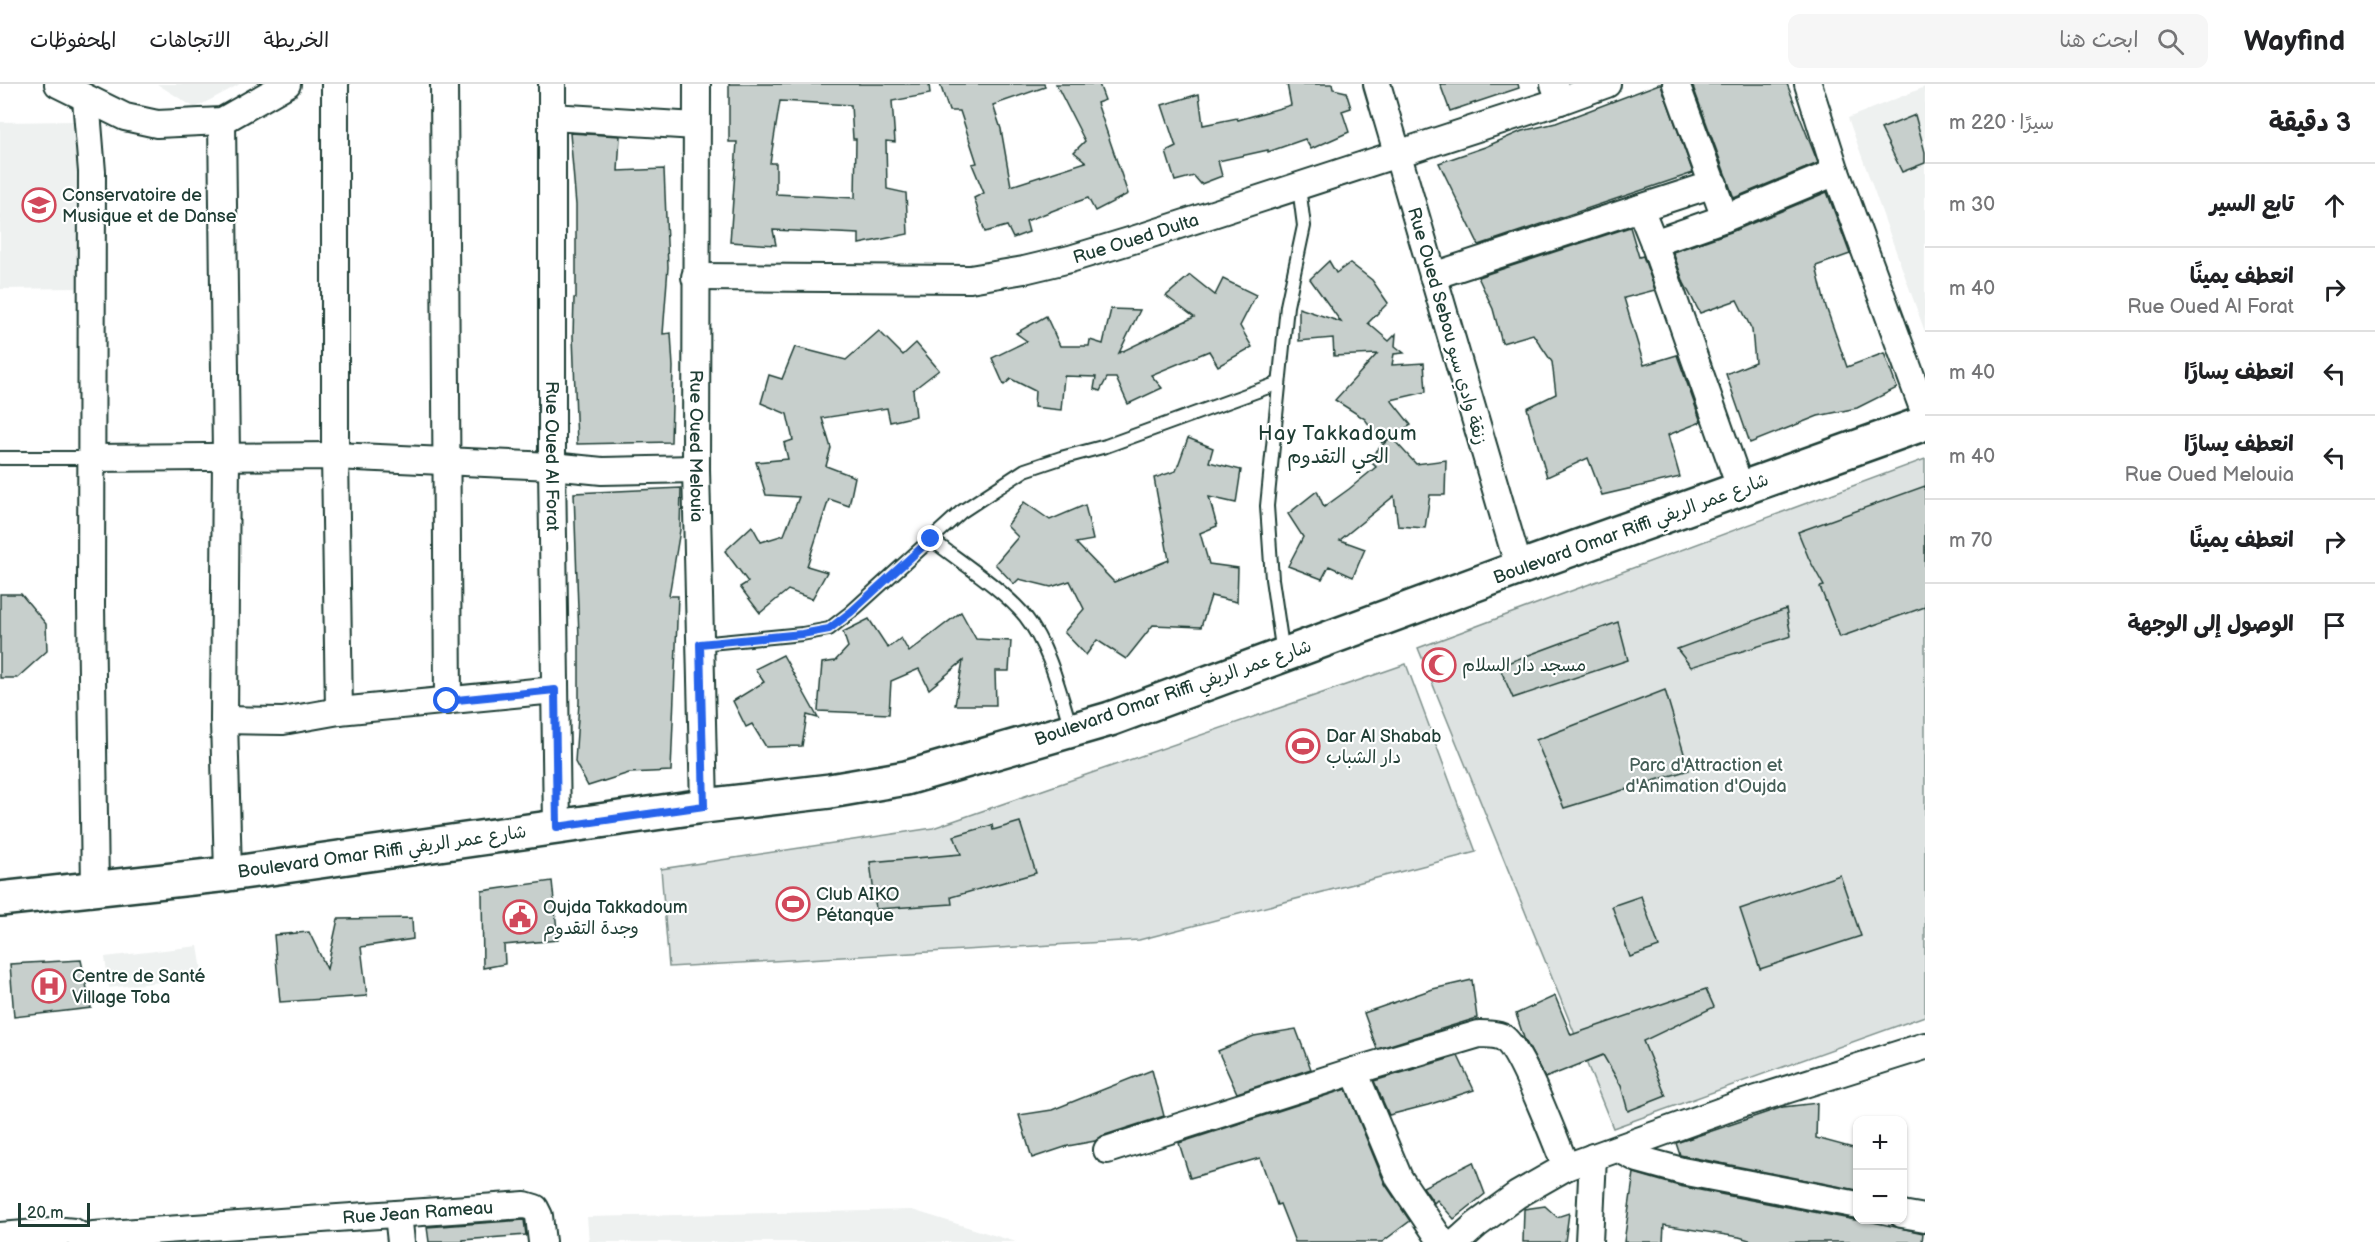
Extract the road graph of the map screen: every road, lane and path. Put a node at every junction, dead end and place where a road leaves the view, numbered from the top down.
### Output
1 (58, 84) edge
2 (287, 84) edge
3 (335, 84) edge
4 (444, 84) edge
5 (552, 84) edge
6 (697, 84) edge
7 (1377, 84) edge
8 (1607, 84) edge
9 (1676, 84) edge
10 (1808, 84) edge
11 (1557, 93) edge
12 (87, 99) junction
13 (552, 117) junction
14 (222, 121) junction
15 (696, 126) junction
16 (1396, 154) junction
17 (1836, 171) junction
18 (1714, 184) junction
19 (1299, 187) junction
20 (1640, 208) junction
21 (1725, 218) junction
22 (1654, 243) junction
23 (1433, 276) junction
24 (695, 277) junction
25 (1279, 383) junction
26 (1925, 414) edge
27 (1925, 423) edge
28 (226, 456) junction
29 (335, 456) junction
30 (0, 458) edge
31 (92, 458) junction
32 (446, 461) junction
33 (552, 466) junction
34 (696, 469) junction
35 (1741, 490) junction
36 (931, 539) junction
37 (1519, 568) junction
38 (700, 644) junction
39 (1283, 655) junction
40 (555, 690) junction
41 (447, 701) junction
42 (339, 711) junction
43 (224, 720) junction
44 (1072, 732) junction
45 (704, 806) junction
46 (557, 827) junction
47 (228, 874) junction
48 (95, 888) junction
49 (0, 899) edge
50 (1925, 1046) edge
51 (1354, 1071) junction
52 (1619, 1149) junction
53 (1107, 1150) dead end
54 (1593, 1156) junction
55 (1566, 1167) junction
56 (1853, 1204) edge
57 (398, 1214) junction
58 (1907, 1215) edge
59 (1925, 1218) edge
60 (266, 1232) edge
61 (0, 1236) edge
62 (83, 1240) edge
63 (401, 1242) edge
64 (542, 1242) edge
65 (1442, 1242) edge
66 (1457, 1242) edge
67 (1590, 1242) edge

1 - 12 street
2 - 14 street
3 - 29 street
4 - 32 street
5 - 13 street, Rue Oued Al Forat
6 - 15 street, Rue Oued Melouia
7 - 16 street, Rue Oued Sebou زنقة وادي سبو
8 - 11 street, Rue Oued Dulta
9 - 18 street
10 - 17 street
11 - 16 street, Rue Oued Dulta
12 - 14 street
12 - 31 street
13 - 15 street
13 - 33 street, Rue Oued Al Forat
14 - 28 street
15 - 24 street, Rue Oued Melouia
16 - 19 street, Rue Oued Dulta
16 - 23 street, Rue Oued Sebou زنقة وادي سبو
17 - 21 street
17 - 26 street
18 - 20 street
18 - 21 street
19 - 24 street, Rue Oued Dulta
19 - 25 lane
20 - 22 street
20 - 23 street
21 - 22 street
22 - 35 street
23 - 37 street, Rue Oued Sebou زنقة وادي سبو
24 - 34 street, Rue Oued Melouia
25 - 36 lane
25 - 39 lane
27 - 35 street, Boulevard Omar Riffi شارع عمر الريفي
28 - 29 street
28 - 31 street
28 - 43 street
29 - 32 street
29 - 42 street
30 - 31 lane
31 - 48 street
32 - 33 street
32 - 41 street
33 - 34 street
33 - 40 street, Rue Oued Al Forat
34 - 38 street, Rue Oued Melouia
35 - 37 street, Boulevard Omar Riffi شارع عمر الريفي
36 - 38 lane
36 - 44 lane
37 - 39 street, Boulevard Omar Riffi شارع عمر الريفي
38 - 45 street, Rue Oued Melouia
39 - 44 street, Boulevard Omar Riffi شارع عمر الريفي
40 - 41 street
40 - 46 street, Rue Oued Al Forat
41 - 42 street
42 - 43 street
43 - 47 street
44 - 45 street, Boulevard Omar Riffi شارع عمر الريفي
45 - 46 street, Boulevard Omar Riffi شارع عمر الريفي
46 - 47 street, Boulevard Omar Riffi شارع عمر الريفي
47 - 48 street, Boulevard Omar Riffi شارع عمر الريفي
48 - 49 street, Boulevard Omar Riffi شارع عمر الريفي
50 - 52 street
51 - 53 street
51 - 55 street
51 - 65 street
52 - 54 street
52 - 56 street
54 - 55 street
54 - 67 street
55 - 66 street
57 - 60 street, Rue Jean Rameau
57 - 63 street
57 - 64 street, Rue Jean Rameau
58 - 59 street
60 - 62 street, Rue Jean Rameau
61 - 62 street, Rue Jean Rameau

